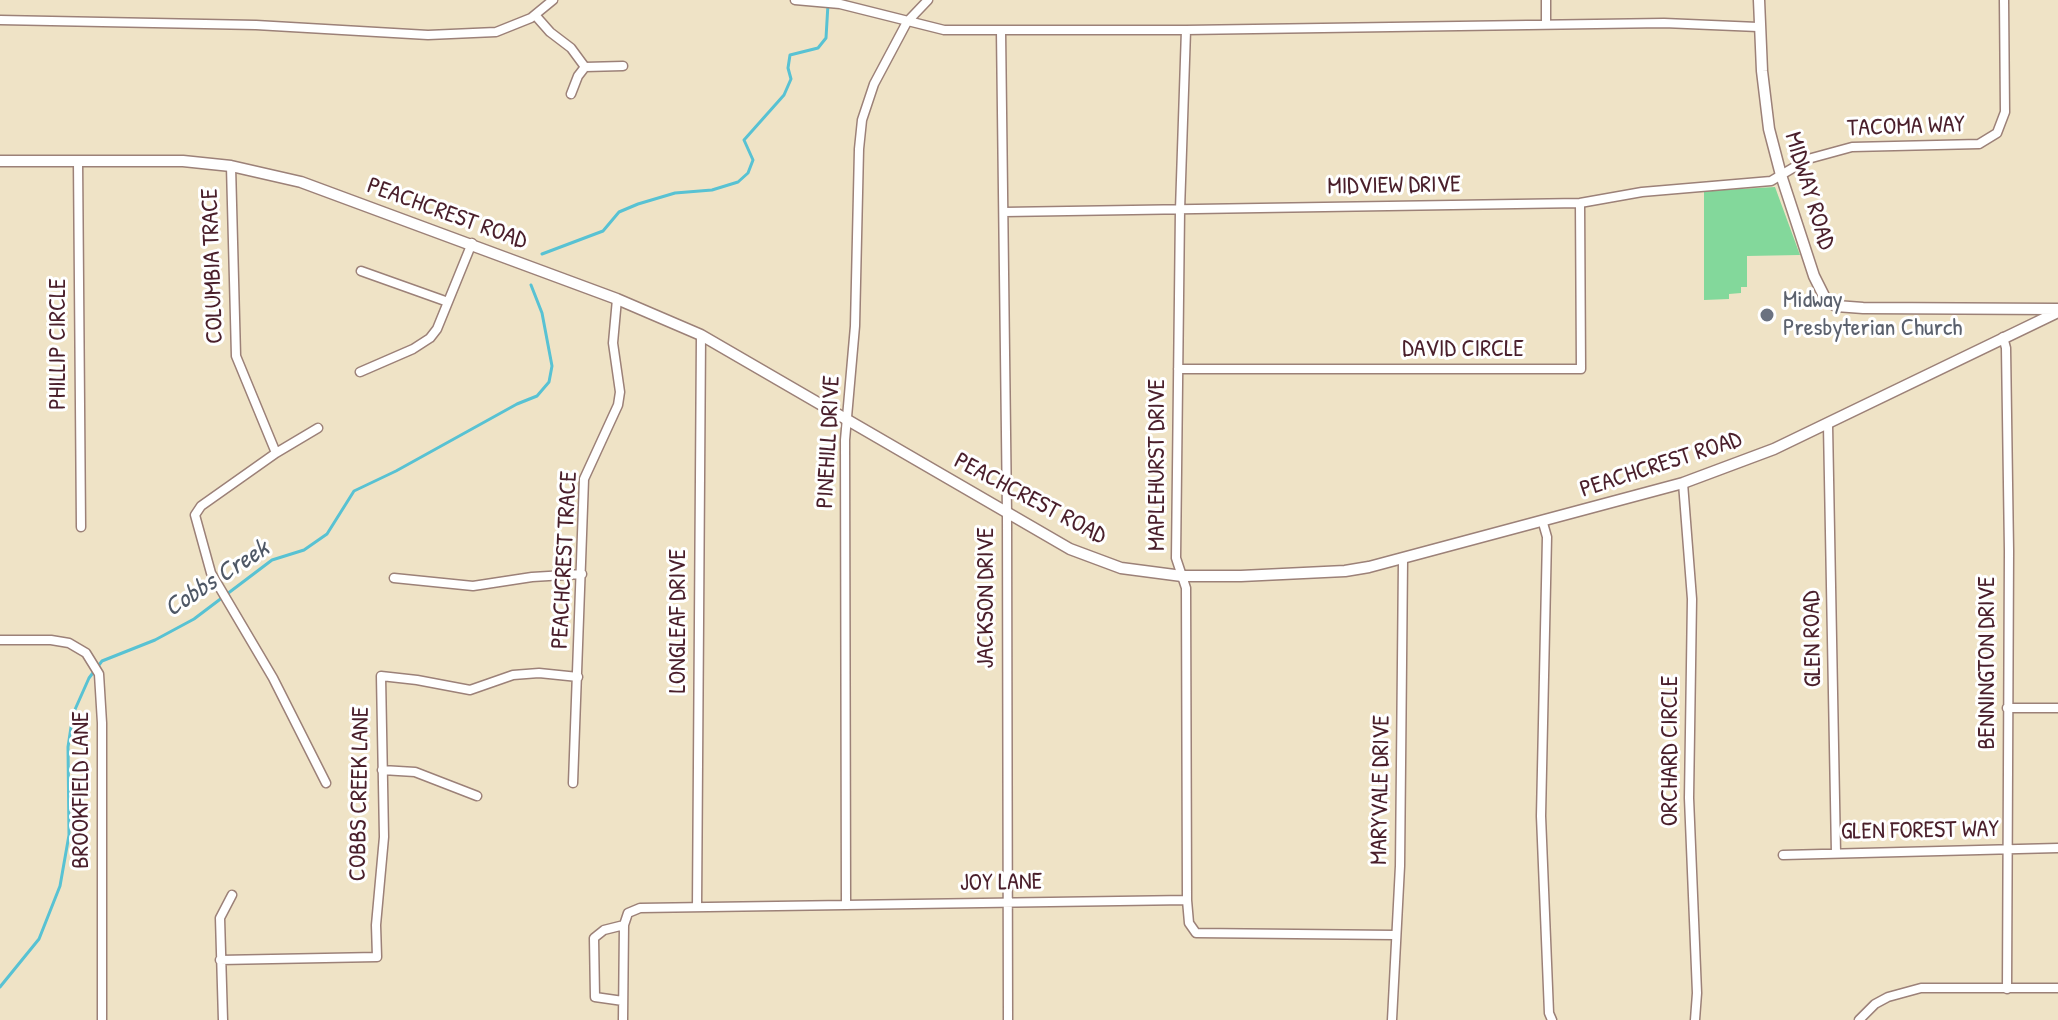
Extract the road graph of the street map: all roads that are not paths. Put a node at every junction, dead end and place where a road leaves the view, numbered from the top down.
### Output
1 (553, 0) edge
2 (795, 0) edge
3 (928, 0) edge
4 (1546, 0) edge
5 (1759, 0) edge
6 (2004, 0) edge
7 (535, 15) junction
8 (0, 20) edge
9 (907, 22) junction
10 (1546, 24) junction
11 (1758, 27) junction
12 (1186, 30) junction
13 (1001, 31) junction
14 (623, 66) dead end
15 (585, 67) junction
16 (571, 94) dead end
17 (0, 161) edge
18 (78, 161) junction
19 (231, 166) junction
20 (1781, 175) junction
21 (1580, 203) junction
22 (1180, 210) junction
23 (1004, 212) junction
24 (472, 243) junction
25 (361, 271) dead end
26 (617, 299) junction
27 (448, 302) junction
28 (2058, 311) edge
29 (701, 335) junction
30 (2003, 337) junction
31 (1178, 369) junction
32 (360, 372) dead end
33 (848, 419) junction
34 (1828, 425) junction
35 (318, 428) dead end
36 (276, 453) junction
37 (1683, 483) junction
38 (1007, 513) junction
39 (1543, 523) junction
40 (81, 527) dead end
41 (1403, 560) junction
42 (582, 574) junction
43 (1182, 576) junction
44 (394, 578) dead end
45 (0, 640) edge
46 (578, 677) junction
47 (2007, 708) junction
48 (2058, 708) edge
49 (382, 770) junction
50 (326, 783) dead end
51 (573, 783) dead end
52 (477, 796) dead end
53 (2009, 848) junction
54 (2058, 848) edge
55 (1836, 853) junction
56 (1783, 855) dead end
57 (232, 895) dead end
58 (1187, 900) junction
59 (1008, 903) junction
60 (846, 905) junction
61 (697, 907) junction
62 (624, 925) junction
63 (1395, 935) junction
64 (220, 960) junction
65 (2058, 988) edge
66 (2007, 989) junction
67 (623, 1001) junction
68 (102, 1020) edge
69 (223, 1020) edge
70 (623, 1020) edge
71 (1008, 1020) edge
72 (1392, 1020) edge
73 (1552, 1020) edge
74 (1695, 1020) edge
75 (1859, 1020) edge

1 - 7 street
2 - 9 street
3 - 9 street, PINEHILL DRIVE
4 - 10 street
5 - 11 street, MIDWAY ROAD
6 - 20 street, TACOMA WAY
7 - 8 street
7 - 15 street
9 - 13 street
9 - 33 street, PINEHILL DRIVE
10 - 11 street
10 - 12 street
11 - 20 street, MIDWAY ROAD
12 - 13 street
12 - 22 street, MAPLEHURST DRIVE
13 - 23 street, JACKSON DRIVE
14 - 15 street
15 - 16 street
17 - 18 street, PEACHCREST ROAD
18 - 19 street, PEACHCREST ROAD
18 - 40 street, PHILLIP CIRCLE
19 - 24 street, PEACHCREST ROAD
19 - 36 street, COLUMBIA TRACE
20 - 21 street, MIDVIEW DRIVE
20 - 28 street, MIDWAY ROAD
21 - 22 street, MIDVIEW DRIVE
21 - 31 street, DAVID CIRCLE
22 - 23 street, MIDVIEW DRIVE
22 - 31 street, MAPLEHURST DRIVE
23 - 38 street, JACKSON DRIVE
24 - 26 street, PEACHCREST ROAD
24 - 27 street
25 - 27 street
26 - 29 street, PEACHCREST ROAD
26 - 42 street, PEACHCREST TRACE
27 - 32 street
28 - 30 street, PEACHCREST ROAD
29 - 33 street, PEACHCREST ROAD
29 - 61 street, LONGLEAF DRIVE
30 - 34 street, PEACHCREST ROAD
30 - 47 street, BENNINGTON DRIVE
31 - 43 street, MAPLEHURST DRIVE
33 - 38 street, PEACHCREST ROAD
33 - 60 street, PINEHILL DRIVE
34 - 37 street, PEACHCREST ROAD
34 - 55 street, GLEN ROAD
35 - 36 street
36 - 50 street
37 - 39 street, PEACHCREST ROAD
37 - 74 street, ORCHARD CIRCLE
38 - 43 street, PEACHCREST ROAD
38 - 59 street, JACKSON DRIVE
39 - 41 street, PEACHCREST ROAD
39 - 73 street
41 - 43 street, PEACHCREST ROAD
41 - 63 street, MARYVALE DRIVE
42 - 44 street
42 - 46 street, PEACHCREST TRACE
43 - 58 street, MAPLEHURST DRIVE
45 - 68 street, BROOKFIELD LANE
46 - 49 street, COBBS CREEK LANE
46 - 51 street, PEACHCREST TRACE
47 - 48 street
47 - 53 street, BENNINGTON DRIVE
49 - 52 street
49 - 64 street, COBBS CREEK LANE
53 - 54 street, GLEN FOREST WAY
53 - 55 street, GLEN FOREST WAY
53 - 66 street, BENNINGTON DRIVE
55 - 56 street, GLEN FOREST WAY
57 - 64 street
58 - 59 street, JOY LANE
58 - 63 street
59 - 60 street, JOY LANE
59 - 71 street, JACKSON DRIVE
60 - 61 street, JOY LANE
61 - 62 street, JOY LANE
62 - 67 street
62 - 67 street, JOY LANE
63 - 72 street, MARYVALE DRIVE
64 - 69 street
65 - 66 street
66 - 75 street
67 - 70 street

